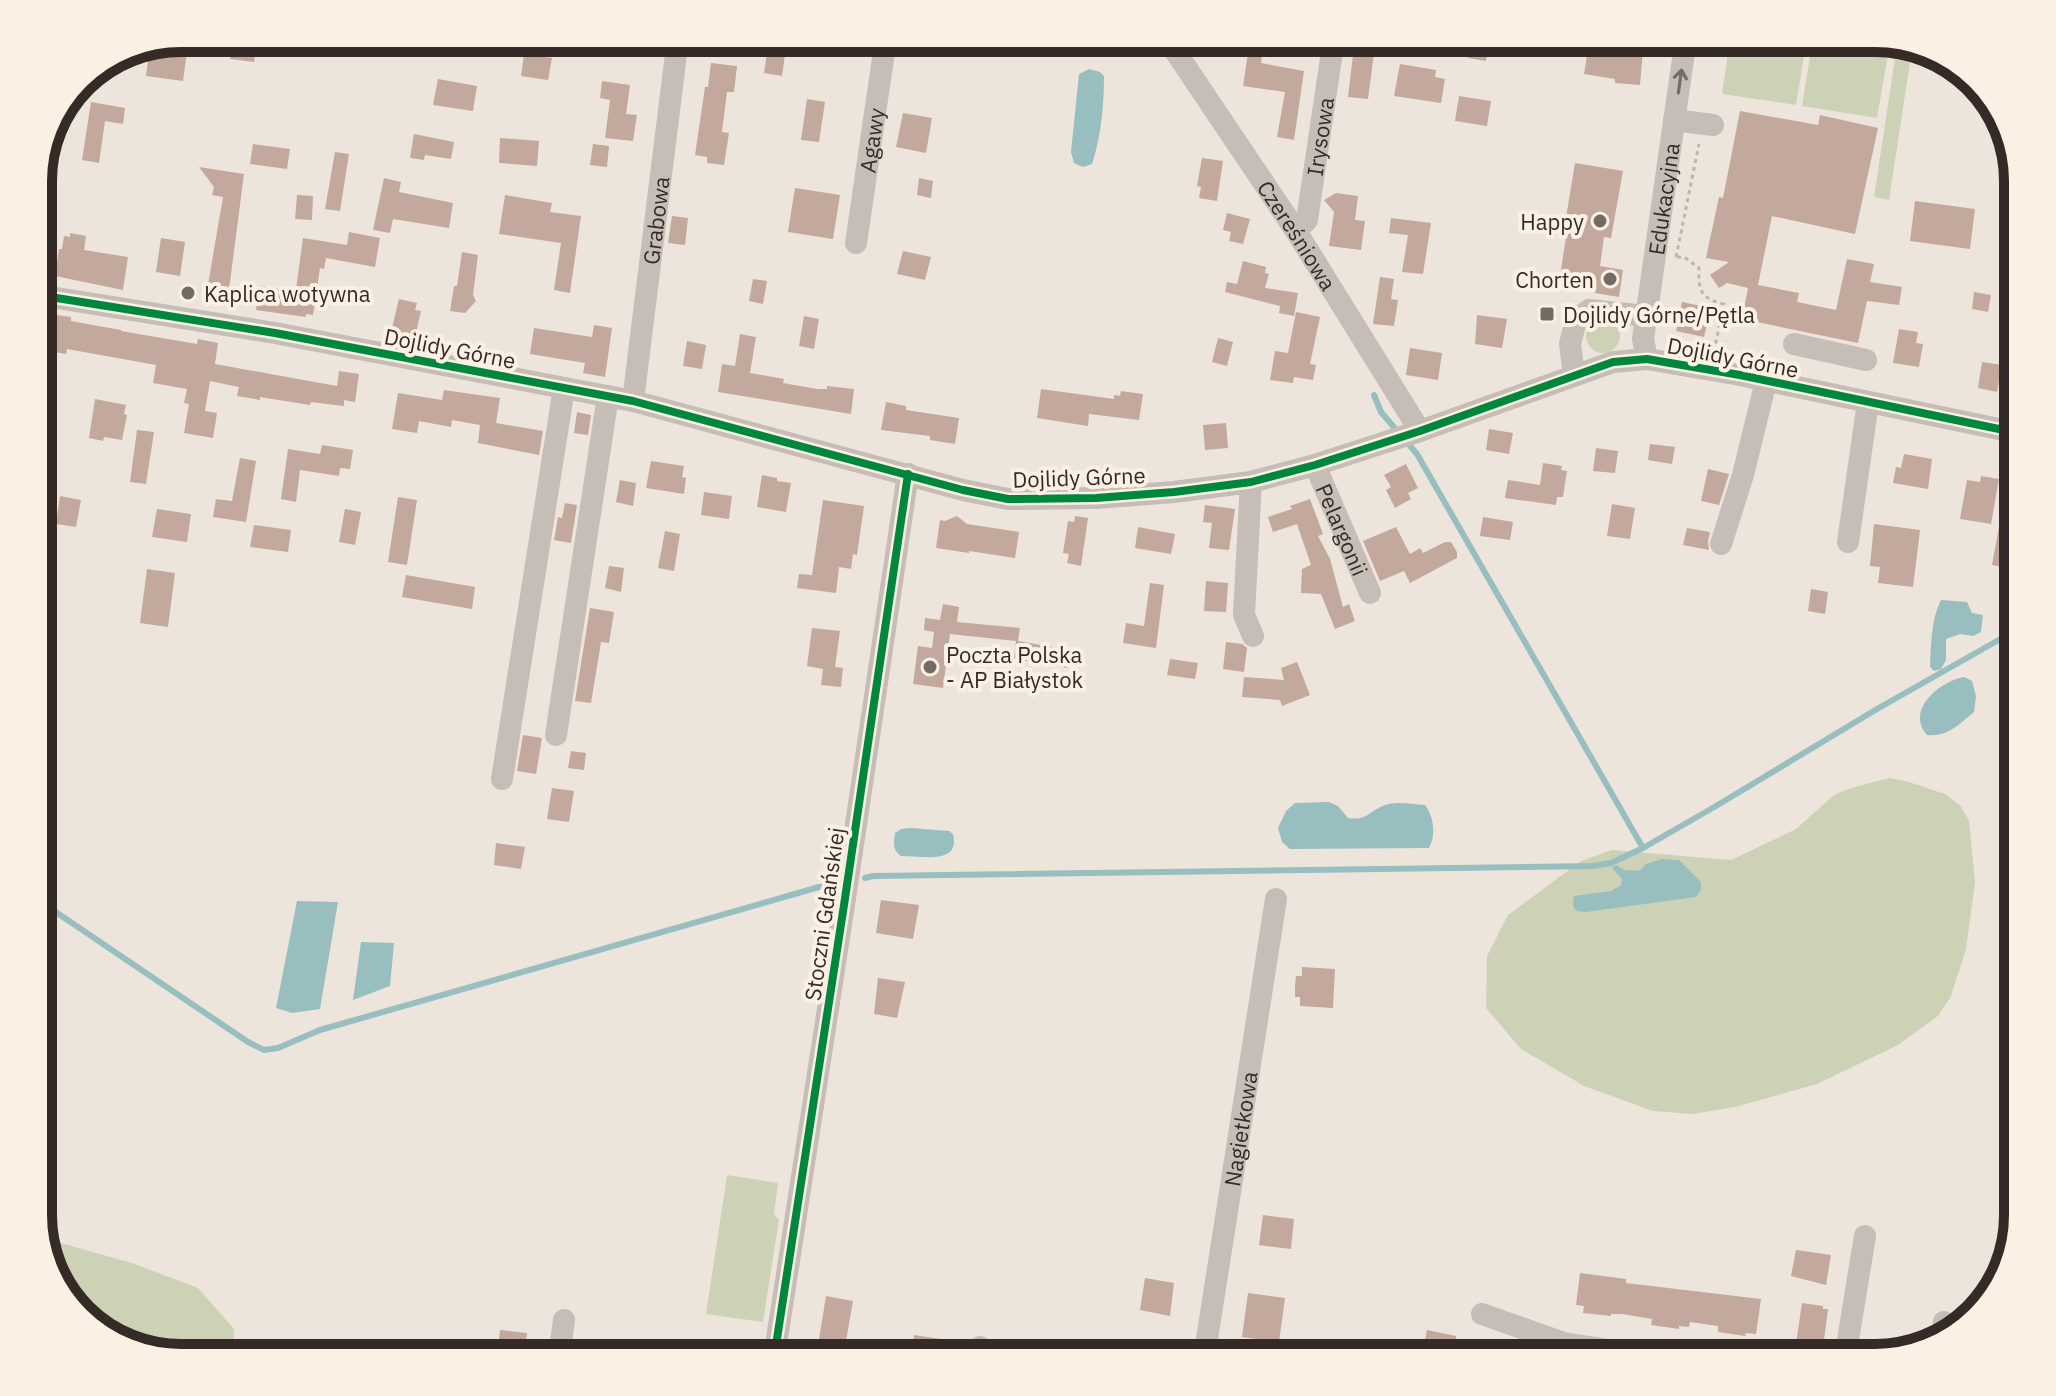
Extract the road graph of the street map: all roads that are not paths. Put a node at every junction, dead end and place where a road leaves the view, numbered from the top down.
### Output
1 (676, 52) edge
2 (884, 52) edge
3 (1176, 52) edge
4 (1332, 52) edge
5 (1684, 52) edge
6 (1674, 120) junction
7 (1713, 125) dead end
8 (1296, 231) junction
9 (856, 243) dead end
10 (52, 297) edge
11 (1648, 306) junction
12 (1794, 344) dead end
13 (1647, 359) junction
14 (1866, 360) dead end
15 (1574, 375) junction
16 (1766, 381) junction
17 (564, 388) junction
18 (608, 396) junction
19 (633, 401) junction
20 (1868, 402) junction
21 (2004, 430) edge
22 (1420, 431) junction
23 (1315, 465) junction
24 (908, 474) junction
25 (1251, 482) junction
26 (1848, 542) dead end
27 (1721, 544) dead end
28 (1370, 593) dead end
29 (1253, 636) dead end
30 (556, 735) dead end
31 (502, 779) dead end
32 (1276, 899) dead end
33 (1865, 1236) dead end
34 (1482, 1314) dead end
35 (564, 1320) dead end
36 (561, 1344) edge
37 (776, 1344) edge
38 (1206, 1344) edge
39 (1570, 1344) edge
40 (1847, 1344) edge

1 - 19 street, Grabowa
2 - 9 street, Agawy
3 - 8 street, Czereśniowa
4 - 8 street, Irysowa
6 -> 5 street, Edukacyjna
6 - 7 street
6 - 11 street, Edukacyjna
8 - 22 street, Czereśniowa
10 - 17 street, Dojlidy Górne
11 - 13 street, Edukacyjna
11 - 15 street
12 - 14 street
13 - 15 street, Dojlidy Górne
13 - 16 street, Dojlidy Górne
15 - 22 street, Dojlidy Górne
16 - 20 street, Dojlidy Górne
16 - 27 street
17 - 18 street, Dojlidy Górne
17 - 31 street
18 - 19 street, Dojlidy Górne
18 - 30 street
19 - 24 street, Dojlidy Górne
20 - 21 street, Dojlidy Górne
20 - 26 street
22 - 23 street, Dojlidy Górne
23 - 25 street, Dojlidy Górne
23 - 28 street, Pelargonii
24 - 25 street, Dojlidy Górne
24 - 37 street, Stoczni Gdańskiej
25 - 29 street
32 - 38 street, Nagietkowa
33 - 40 street
34 - 39 street
35 - 36 street

